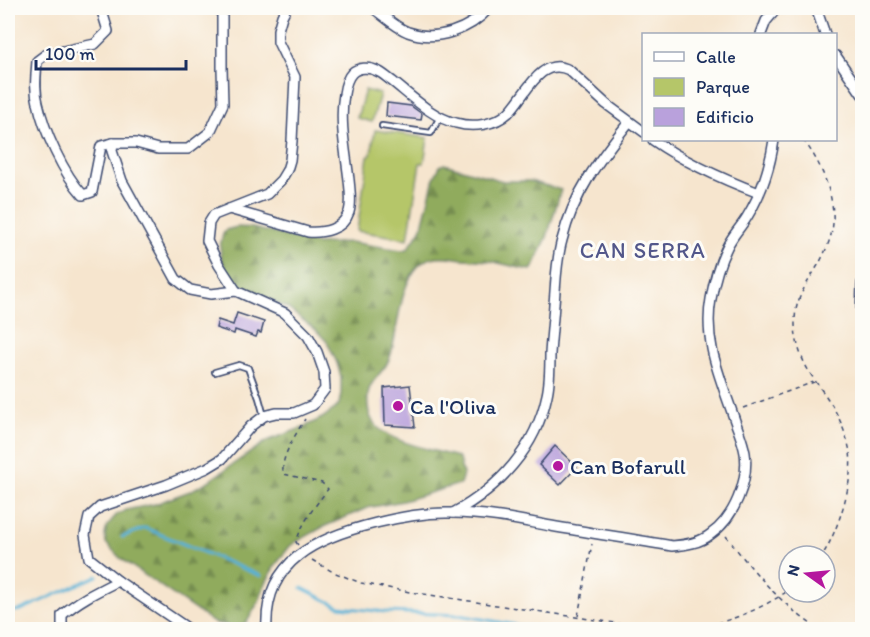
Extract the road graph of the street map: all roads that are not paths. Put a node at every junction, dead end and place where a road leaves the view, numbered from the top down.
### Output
1 (101, 8) edge
2 (222, 8) edge
3 (286, 8) edge
4 (373, 8) edge
5 (489, 8) edge
6 (777, 8) edge
7 (816, 8) edge
8 (760, 33) edge
9 (825, 33) edge
10 (837, 57) edge
11 (862, 94) edge
12 (440, 117) junction
13 (629, 122) junction
14 (382, 126) dead end
15 (642, 131) edge
16 (655, 141) edge
17 (774, 141) edge
18 (113, 143) junction
19 (759, 193) junction
20 (229, 209) junction
21 (862, 283) edge
22 (236, 291) junction
23 (862, 337) edge
24 (214, 372) dead end
25 (264, 416) junction
26 (453, 513) junction
27 (118, 582) junction
28 (62, 630) edge
29 (190, 630) edge
30 (267, 630) edge

1 - 18 street
2 - 18 street
3 - 20 street
4 - 5 street
6 - 8 street
7 - 9 street
10 - 11 street
12 - 13 street
12 - 14 lane
12 - 20 street
13 - 15 street
13 - 26 street
16 - 19 street
17 - 19 street
18 - 22 street
19 - 26 street
20 - 22 street
21 - 23 street
22 - 25 street
24 - 25 lane
25 - 27 street
26 - 30 street
27 - 28 street
27 - 29 street

